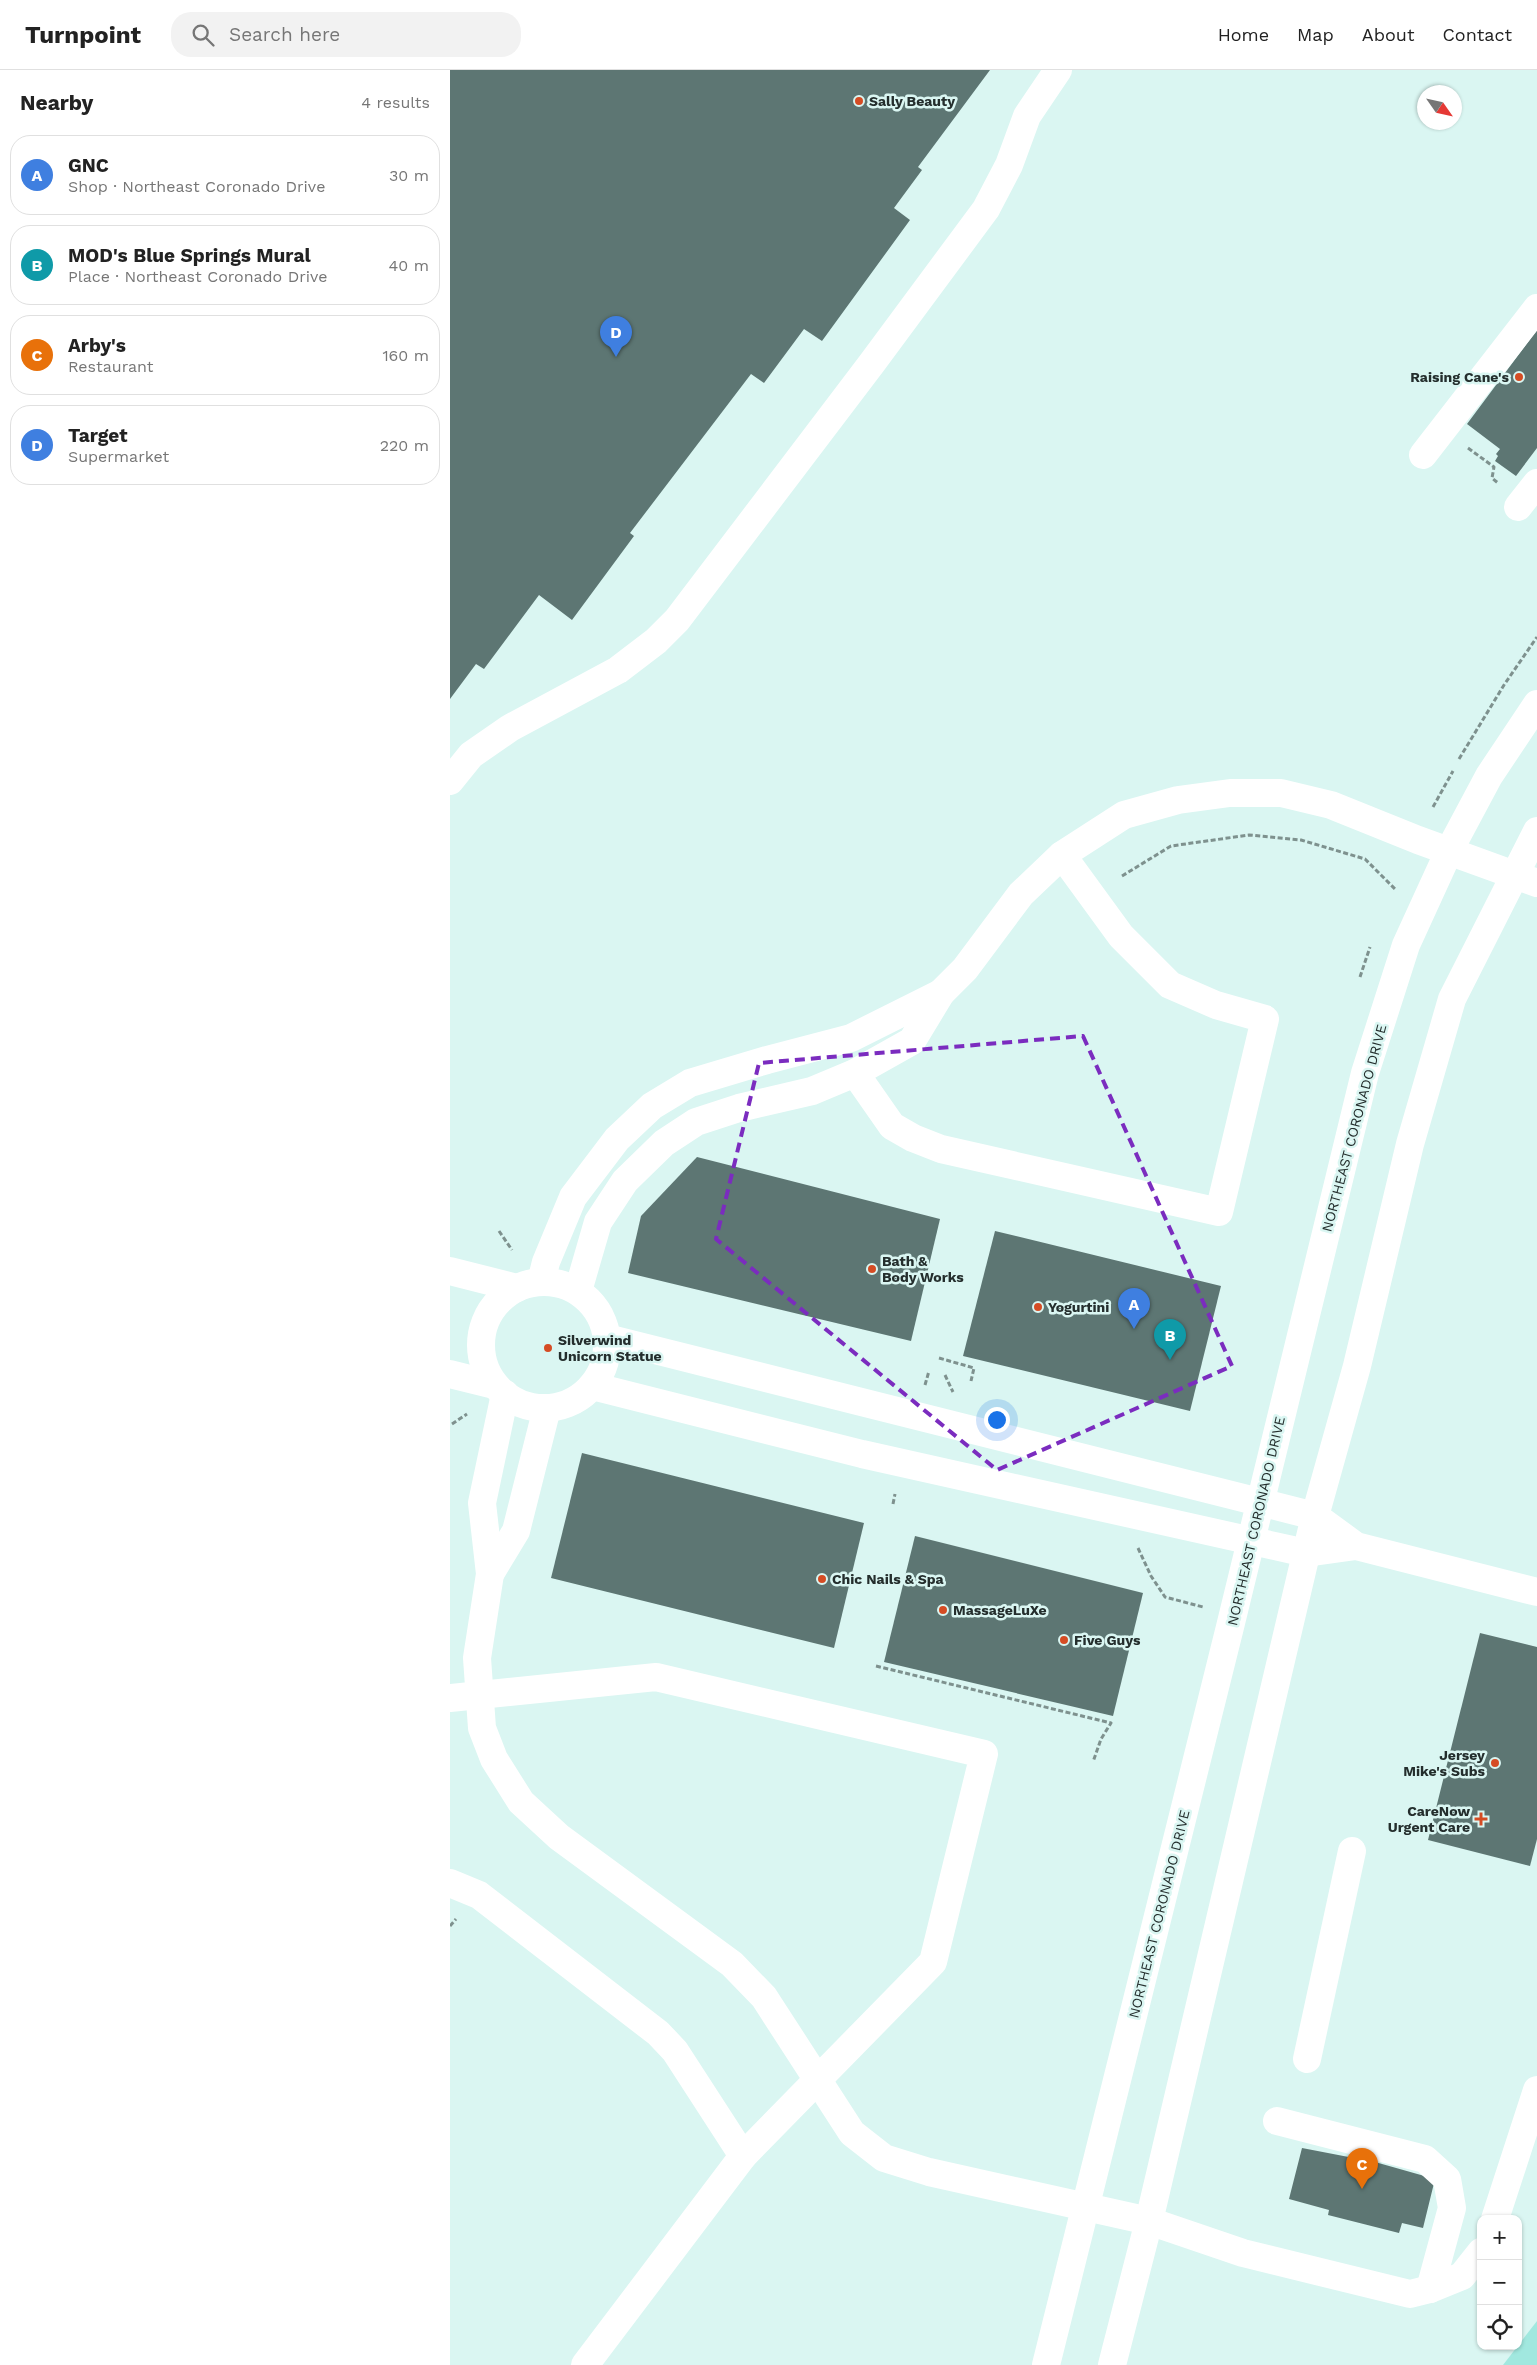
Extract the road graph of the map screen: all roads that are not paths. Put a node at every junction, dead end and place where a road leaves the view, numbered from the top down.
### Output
1 (1058, 70) edge
2 (1537, 308) edge
3 (1423, 456) dead end
4 (1537, 483) edge
5 (1518, 508) dead end
6 (1537, 704) edge
7 (450, 781) edge
8 (1537, 831) edge
9 (1449, 851) junction
10 (1062, 855) junction
11 (1525, 879) edge
12 (941, 993) junction
13 (855, 1073) junction
14 (450, 1271) edge
15 (529, 1285) junction
16 (578, 1291) junction
17 (607, 1338) junction
18 (450, 1374) edge
19 (592, 1386) junction
20 (500, 1389) junction
21 (547, 1408) junction
22 (1260, 1502) junction
23 (1315, 1516) junction
24 (1251, 1540) junction
25 (1356, 1546) junction
26 (1306, 1553) junction
27 (490, 1574) junction
28 (1537, 1592) edge
29 (478, 1696) junction
30 (450, 1698) edge
31 (1352, 1851) dead end
32 (450, 1883) edge
33 (1307, 2059) dead end
34 (816, 2081) junction
35 (1537, 2090) edge
36 (1277, 2121) dead end
37 (743, 2156) junction
38 (1086, 2207) junction
39 (1496, 2215) edge
40 (1149, 2221) junction
41 (1477, 2257) edge
42 (1430, 2289) junction
43 (585, 2365) edge
44 (1046, 2365) edge
45 (1112, 2365) edge

1 - 7 street
2 - 3 street
4 - 5 street
6 - 9 street, NORTHEAST CORONADO DRIVE
8 - 11 street
9 - 10 street
9 - 11 street
9 - 22 street, NORTHEAST CORONADO DRIVE
10 - 12 street
10 - 13 street
11 - 23 street
12 - 13 street
12 - 15 street
13 - 16 street
14 - 15 street
15 - 16 street
15 - 20 street
16 - 17 street
17 - 19 street
17 - 22 street
18 - 20 street
19 - 21 street
19 - 24 street
20 - 21 street
20 - 27 street
21 - 27 street
22 - 23 street
22 - 24 street, NORTHEAST CORONADO DRIVE
23 - 25 street
23 - 26 street
24 - 26 street
24 - 38 street, NORTHEAST CORONADO DRIVE
25 - 26 street
25 - 28 street
26 - 40 street
27 - 29 street
29 - 30 street
29 - 34 street
29 - 34 street
31 - 33 street
32 - 37 street
34 - 37 street
34 - 38 street
35 - 39 street
36 - 42 street
37 - 43 street
38 - 40 street
38 - 44 street, NORTHEAST CORONADO DRIVE
40 - 42 street
40 - 45 street
41 - 42 street

